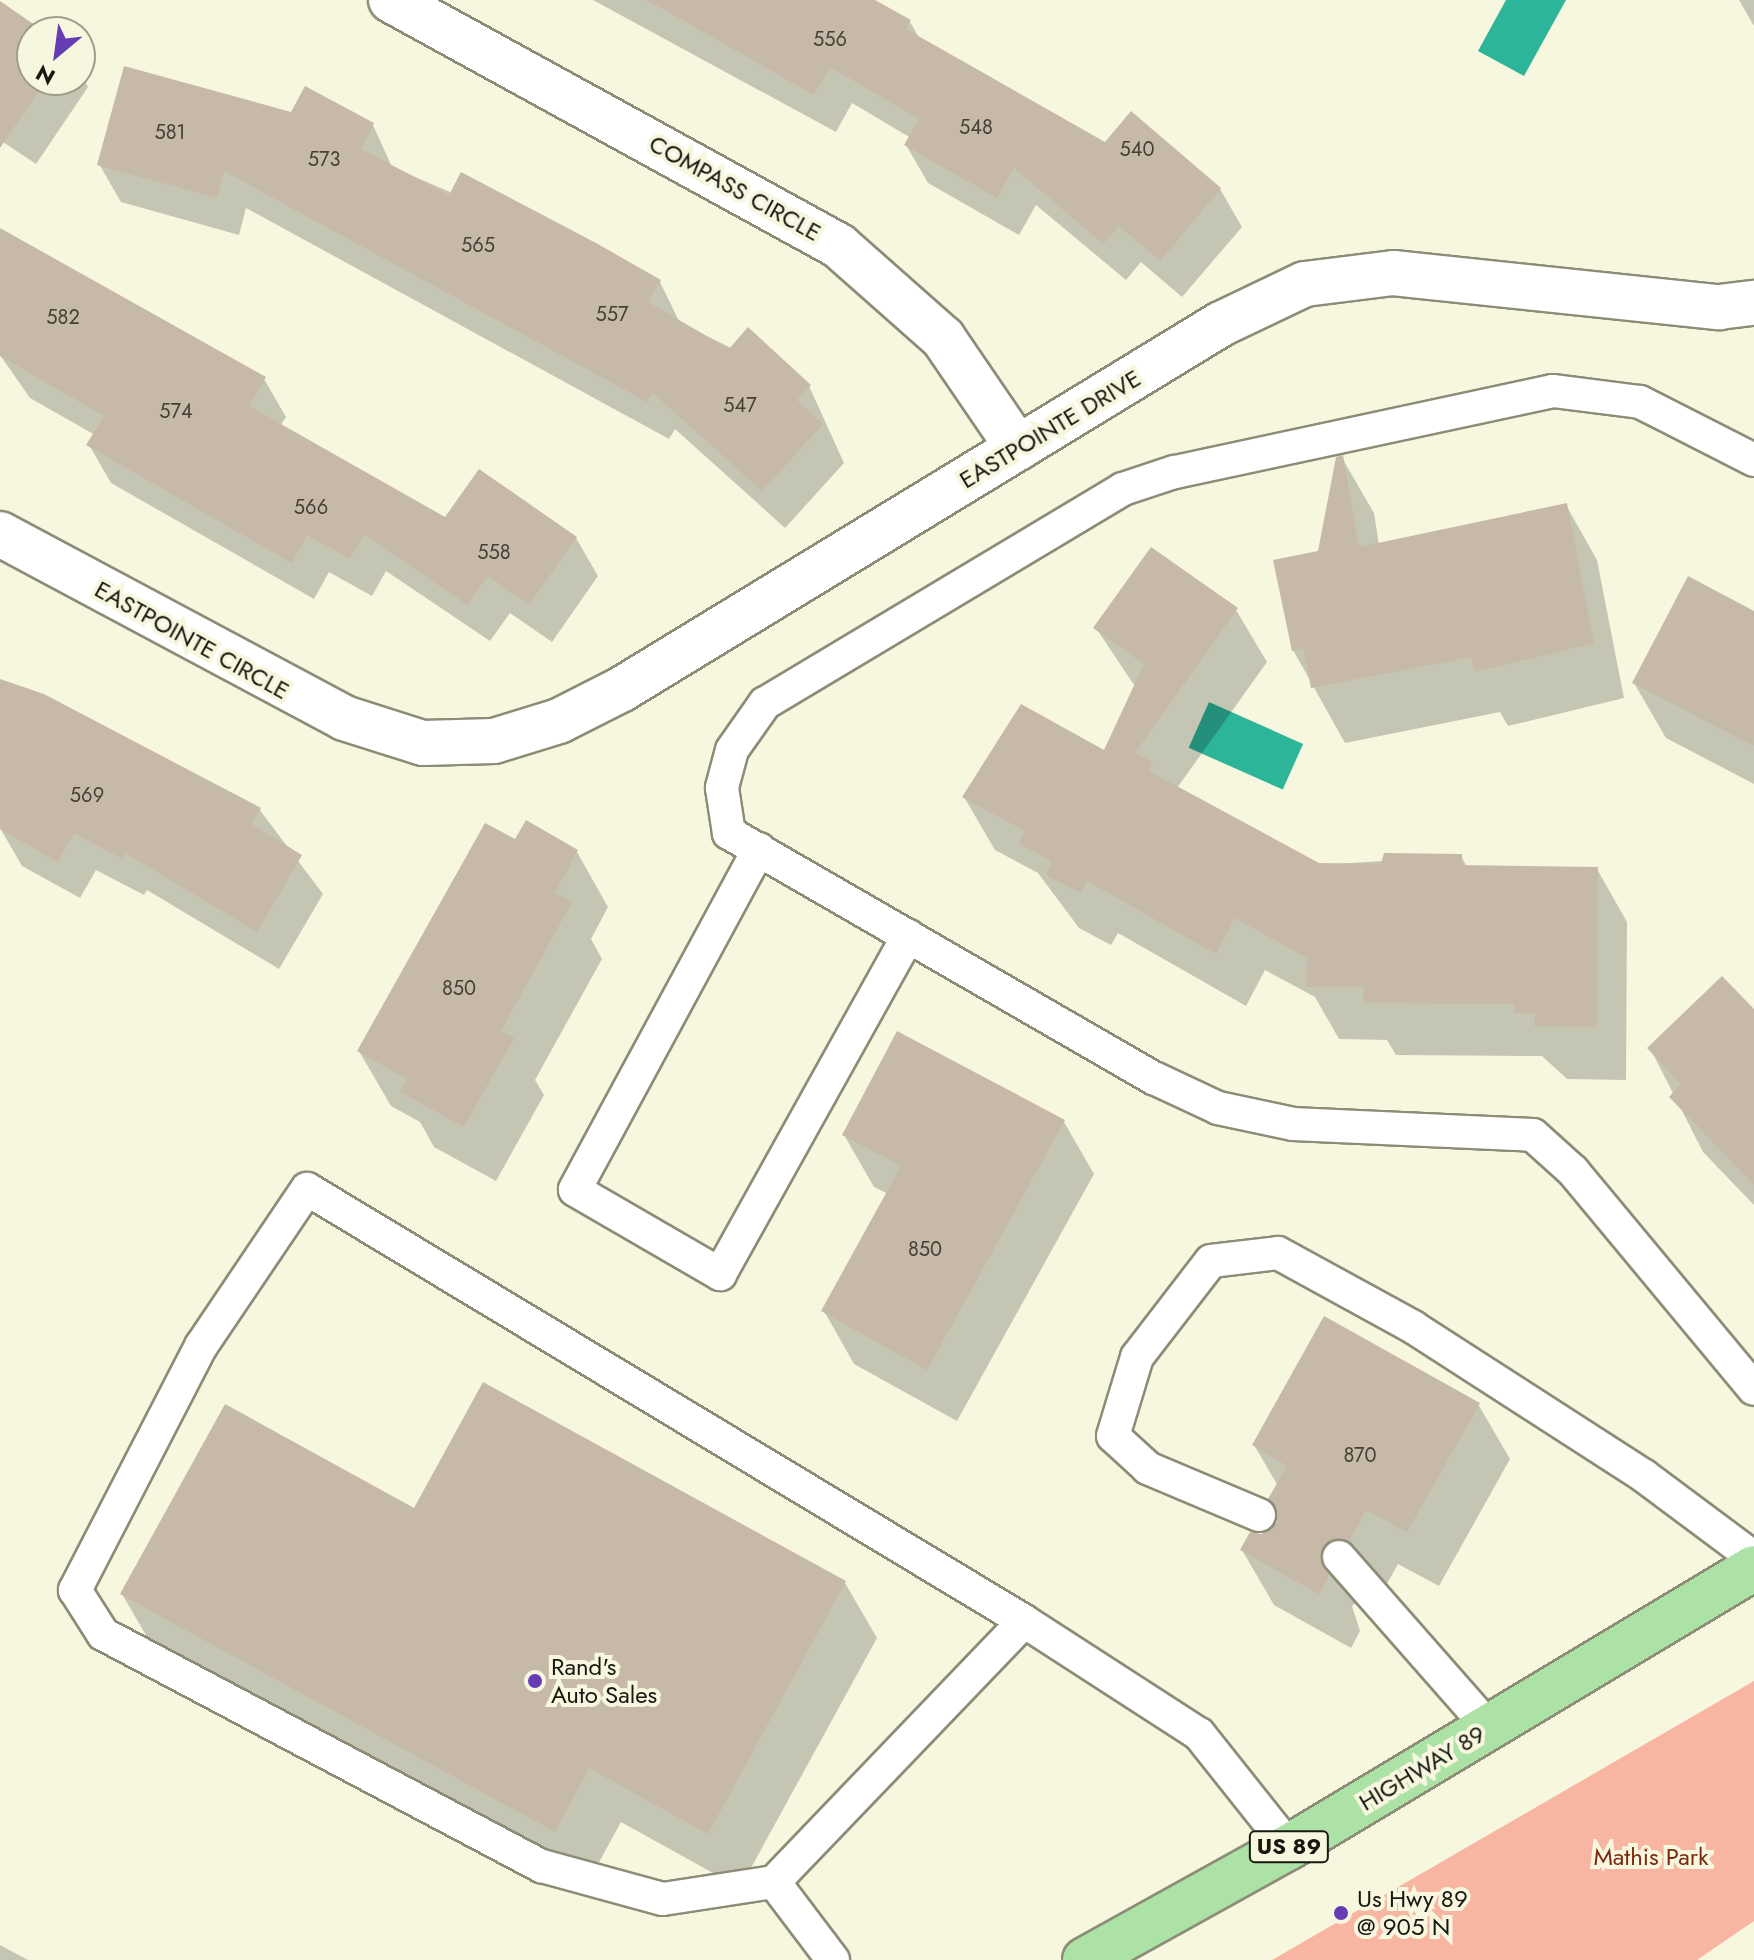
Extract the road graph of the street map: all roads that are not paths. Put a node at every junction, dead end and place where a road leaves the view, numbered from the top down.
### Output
1 (391, 0) edge
2 (1754, 303) edge
3 (1018, 448) junction
4 (1754, 460) edge
5 (0, 534) edge
6 (389, 733) joint
7 (759, 849) junction
8 (908, 936) junction
9 (1754, 1389) edge
10 (1259, 1515) dead end
11 (1339, 1557) dead end
12 (1754, 1558) edge
13 (1754, 1568) edge
14 (1024, 1621) junction
15 (1489, 1728) junction
16 (1289, 1847) junction
17 (774, 1882) junction
18 (833, 1960) edge
19 (1085, 1960) edge

1 - 3 street, COMPASS CIRCLE
2 - 3 street, EASTPOINTE DRIVE
3 - 6 street, EASTPOINTE DRIVE
4 - 7 lane
5 - 6 street, EASTPOINTE CIRCLE
7 - 8 lane
7 - 8 lane
8 - 9 lane
10 - 12 lane
11 - 15 lane
13 - 15 main road, HIGHWAY 89 / US 89
14 - 16 lane
14 - 17 lane
14 - 17 lane
15 - 16 main road, HIGHWAY 89 / US 89
16 - 19 main road, HIGHWAY 89 / US 89
17 - 18 lane

